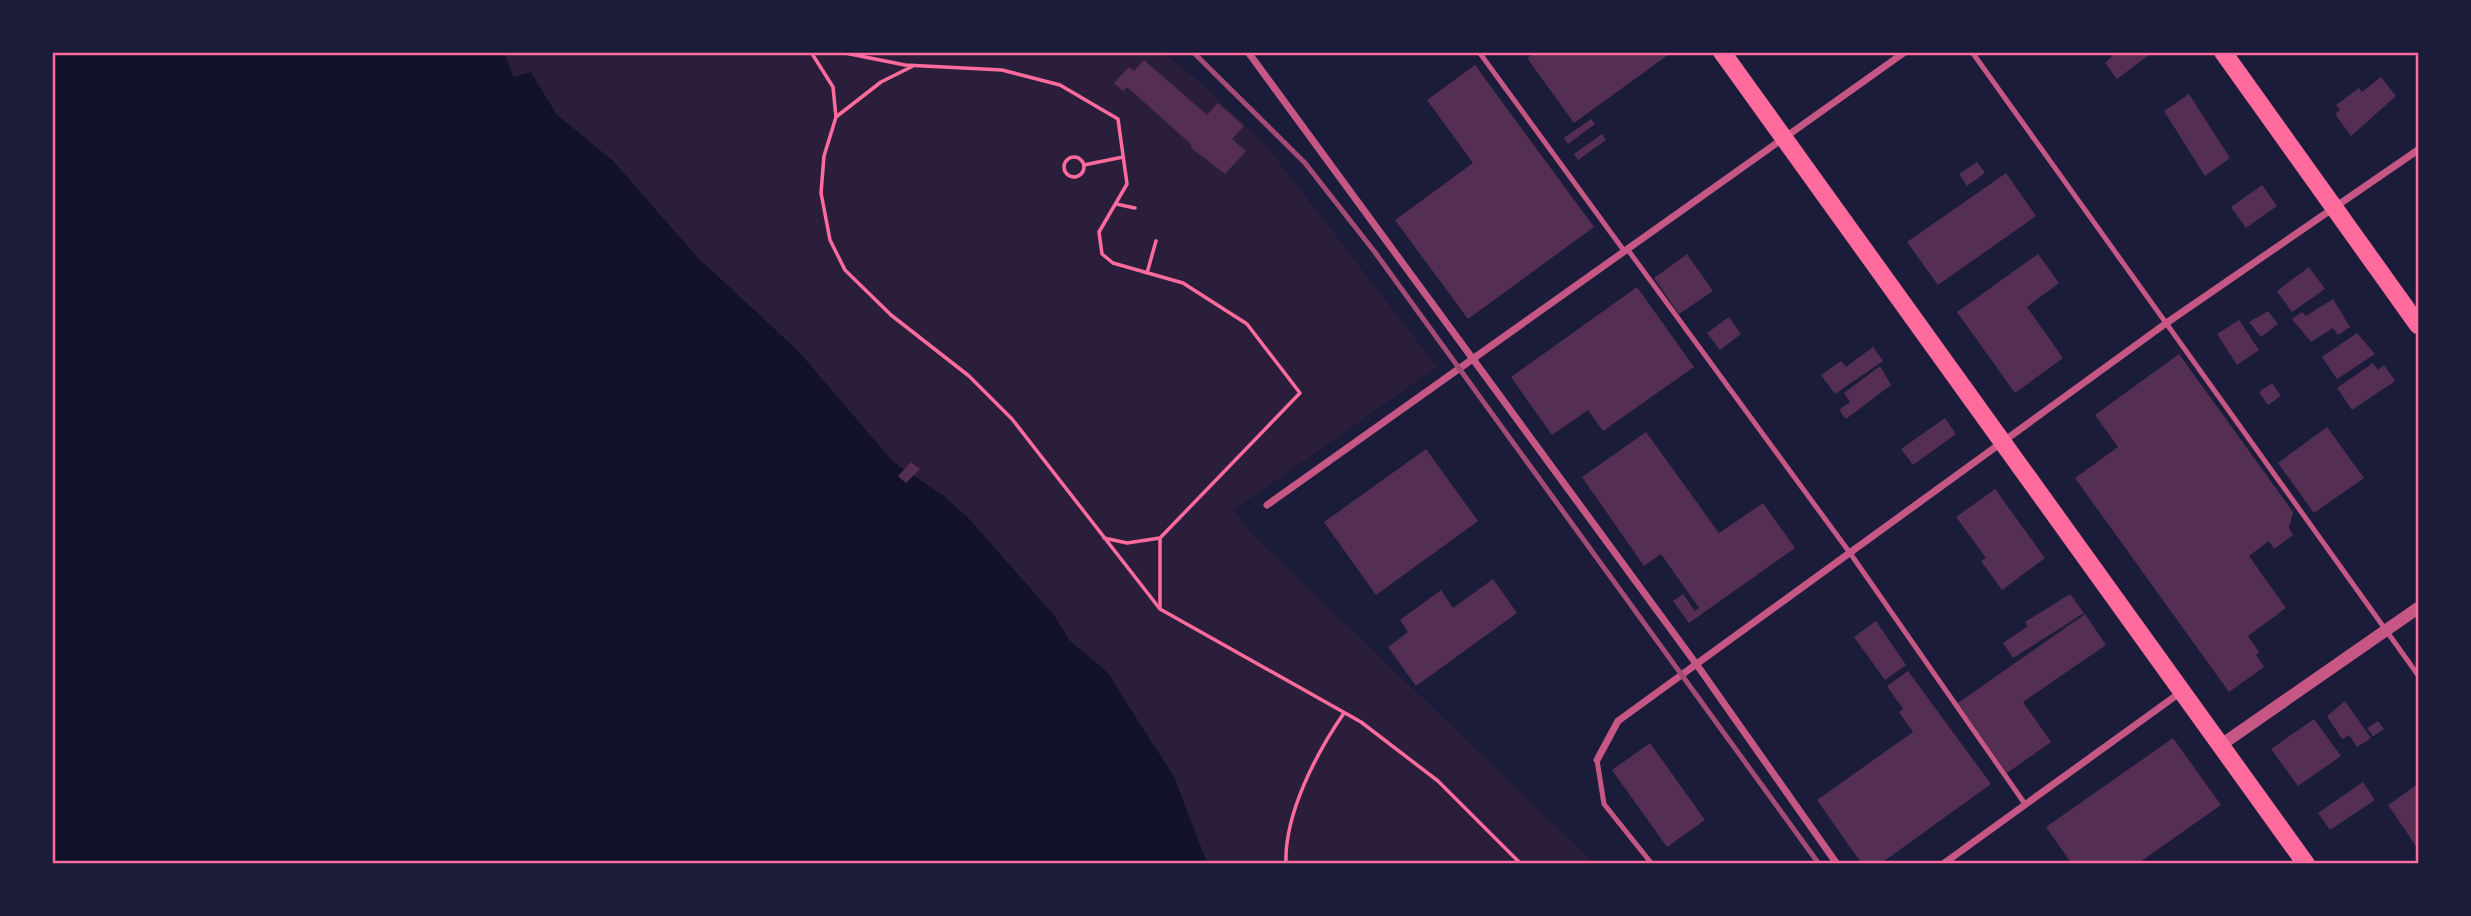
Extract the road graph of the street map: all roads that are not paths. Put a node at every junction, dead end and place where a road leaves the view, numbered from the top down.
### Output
1 (1248, 52) edge
2 (1479, 52) edge
3 (1722, 52) edge
4 (1905, 52) edge
5 (1972, 52) edge
6 (2223, 52) edge
7 (1784, 139) junction
8 (2418, 150) edge
9 (2335, 209) junction
10 (1626, 251) junction
11 (2165, 324) junction
12 (2418, 325) edge
13 (1474, 360) junction
14 (2002, 442) junction
15 (1267, 505) dead end
16 (1850, 553) junction
17 (2418, 608) edge
18 (2386, 630) junction
19 (1697, 665) junction
20 (2418, 675) edge
21 (2182, 691) junction
22 (2221, 745) junction
23 (1597, 760) joint
24 (2025, 804) junction
25 (1652, 863) edge
26 (1837, 863) edge
27 (1942, 863) edge
28 (2306, 863) edge

1 - 13 street
2 - 10 lane
3 - 7 main road
4 - 7 street
5 - 11 lane
6 - 9 main road
7 - 10 street
7 - 14 main road
8 - 9 street
9 - 11 street
9 - 12 main road
10 - 13 street
10 - 16 lane
11 - 14 street
11 - 18 lane
13 - 15 street
13 - 19 street
14 - 16 street
14 - 21 main road
16 - 19 street
16 - 24 lane
17 - 18 street
18 - 20 lane
18 - 22 street
19 - 23 street
19 - 26 street
21 - 22 main road
21 - 24 street
22 - 28 main road
23 - 25 lane
24 - 27 street

